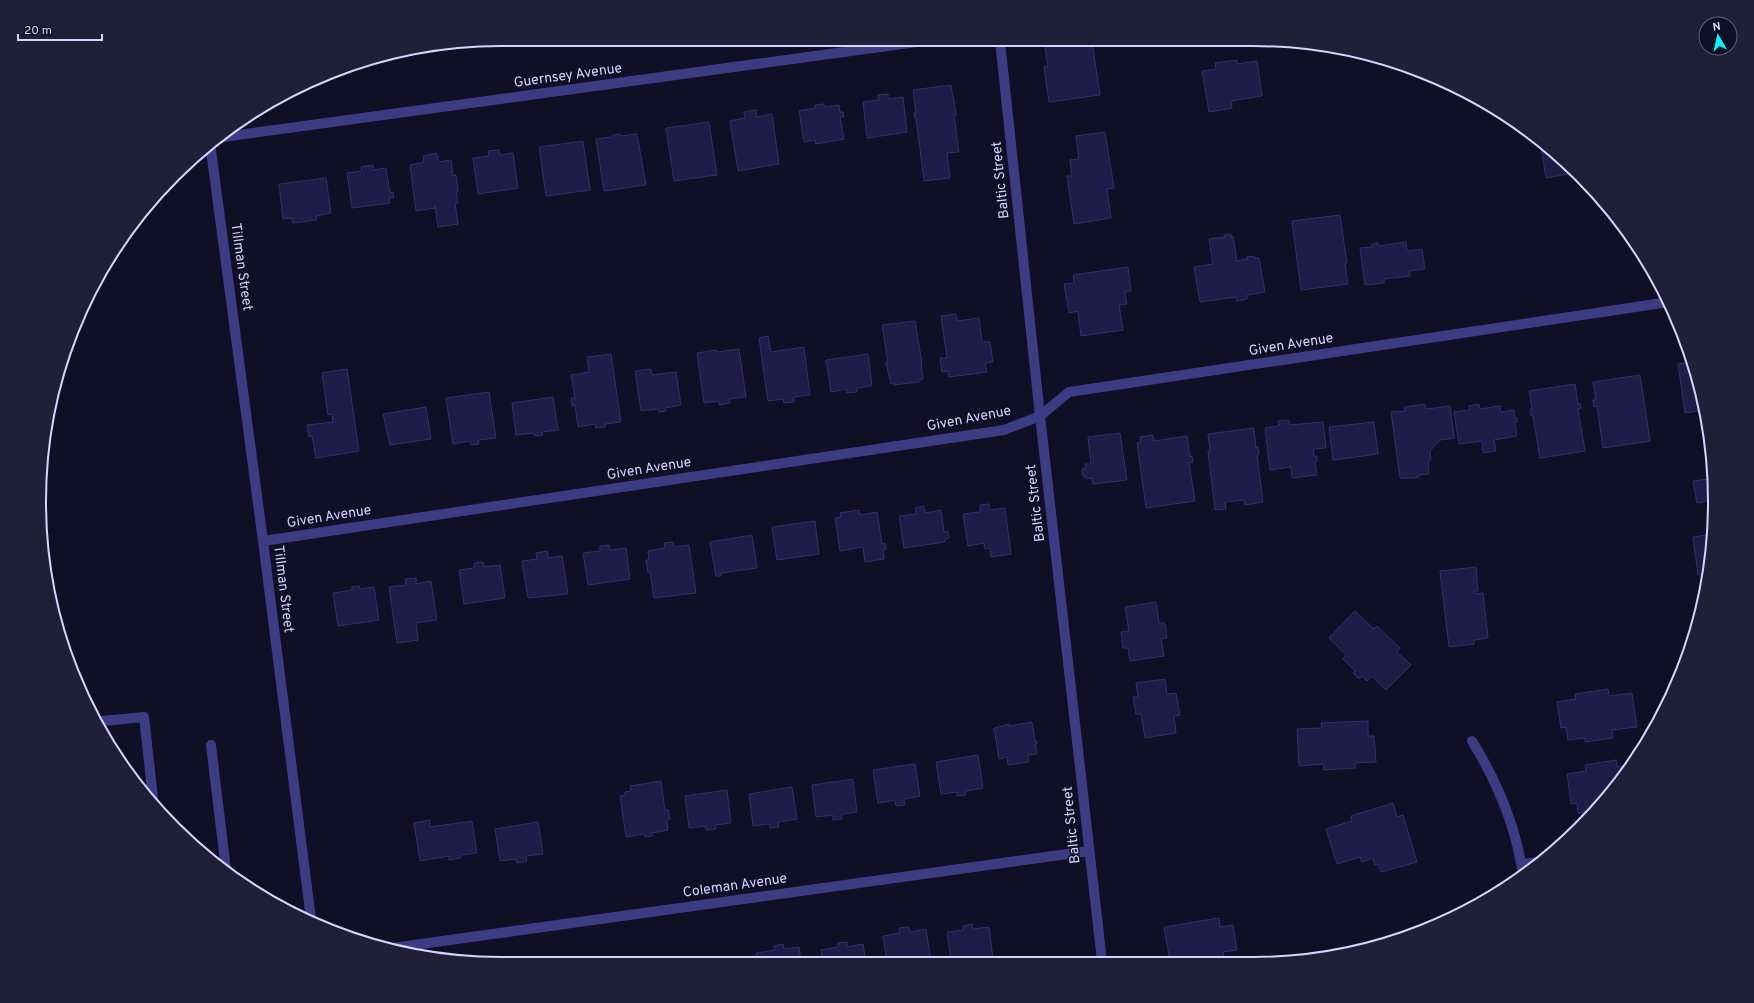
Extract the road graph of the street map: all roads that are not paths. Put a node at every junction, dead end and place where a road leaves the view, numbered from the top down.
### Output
1 (888, 46) edge
2 (1001, 46) edge
3 (229, 136) edge
4 (211, 151) edge
5 (1662, 303) edge
6 (1040, 416) junction
7 (263, 541) junction
8 (103, 721) edge
9 (1472, 741) dead end
10 (211, 746) dead end
11 (153, 794) edge
12 (1089, 851) junction
13 (1530, 863) edge
14 (225, 864) edge
15 (1522, 864) junction
16 (1522, 868) edge
17 (310, 915) edge
18 (405, 946) edge
19 (1102, 957) edge

1 - 3 street, Guernsey Avenue
2 - 6 street, Baltic Street
4 - 7 street, Tillman Street
5 - 6 street, Given Avenue
6 - 7 street, Given Avenue
6 - 12 street, Baltic Street
7 - 17 street, Tillman Street
8 - 11 street
9 - 15 street
10 - 14 street
12 - 18 street, Coleman Avenue
12 - 19 street, Baltic Street
13 - 15 street
15 - 16 street

